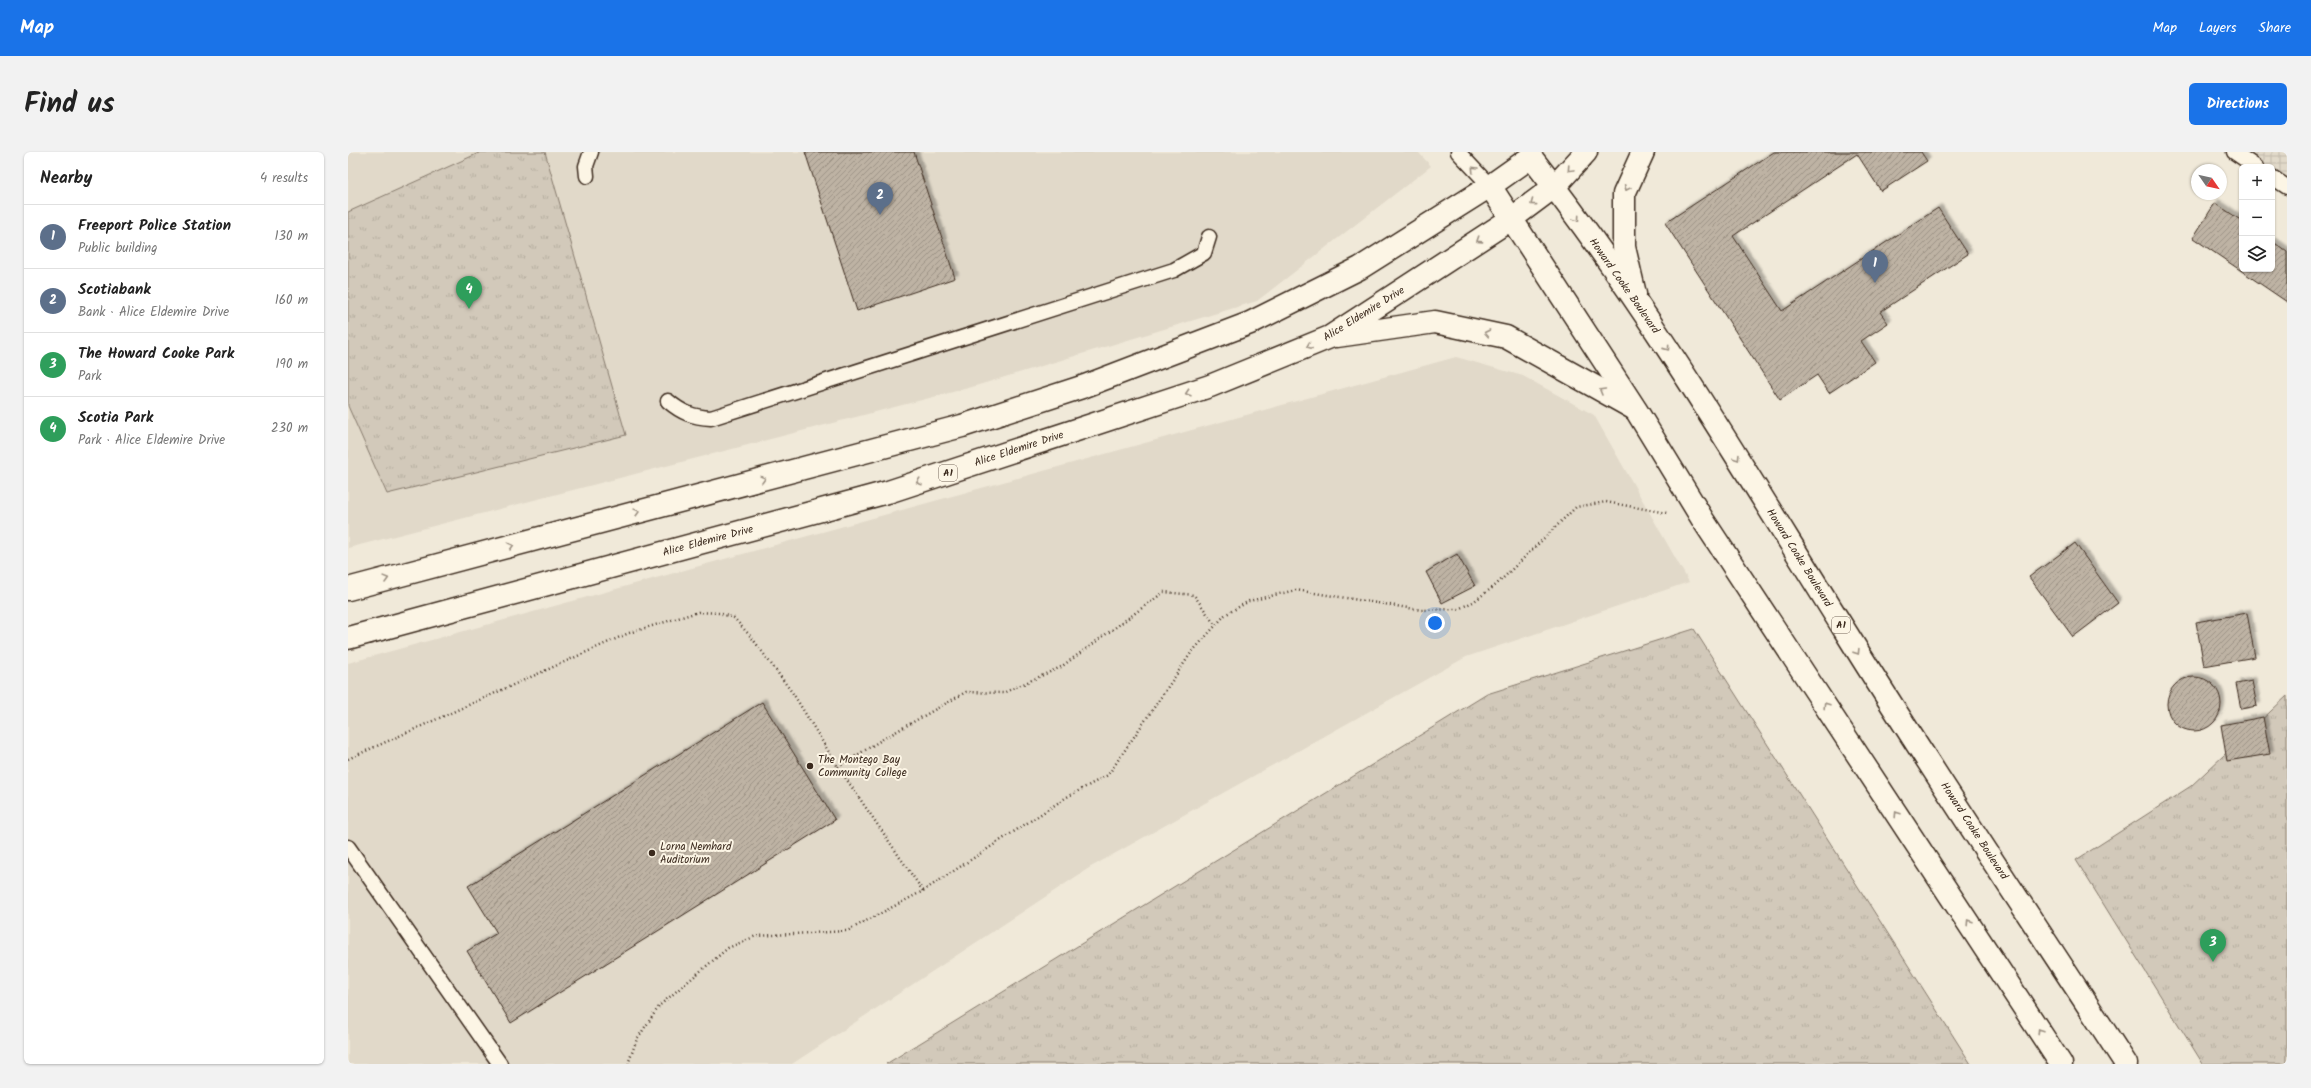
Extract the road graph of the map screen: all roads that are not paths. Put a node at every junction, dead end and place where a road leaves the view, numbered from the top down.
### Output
1 (591, 152) edge
2 (1458, 152) edge
3 (1586, 152) edge
4 (1643, 152) edge
5 (2234, 152) edge
6 (1532, 154) edge
7 (2252, 164) edge
8 (587, 176) dead end
9 (2275, 179) edge
10 (1490, 186) junction
11 (1554, 187) junction
12 (2287, 187) edge
13 (1511, 219) junction
14 (1210, 237) dead end
15 (1637, 305) junction
16 (1330, 337) junction
17 (668, 401) dead end
18 (1636, 410) junction
19 (348, 589) edge
20 (348, 638) edge
21 (348, 847) edge
22 (500, 1064) edge
23 (2061, 1064) edge
24 (2126, 1064) edge

1 - 8 lane
10 -> 2 lane
3 -> 11 main road, Alice Eldemire Drive
4 -> 15 main road
5 - 7 lane
6 - 10 main road, A1
6 - 11 main road, Howard Cooke Boulevard / A1
9 - 12 lane
10 - 13 main road
19 -> 10 main road, A1
11 -> 13 main road, Alice Eldemire Drive
11 -> 15 main road, Howard Cooke Boulevard / A1
13 -> 16 main road, Alice Eldemire Drive / A1
13 - 18 main road
14 - 17 lane
15 -> 24 main road, Howard Cooke Boulevard / A1
18 -> 16 main road
16 -> 20 main road, Alice Eldemire Drive / A1
23 -> 18 main road
21 - 22 lane

